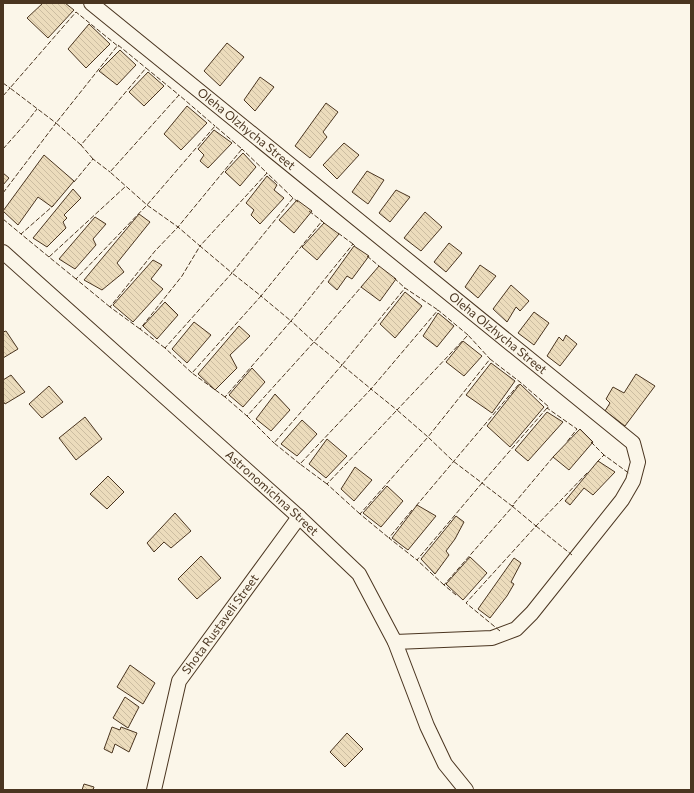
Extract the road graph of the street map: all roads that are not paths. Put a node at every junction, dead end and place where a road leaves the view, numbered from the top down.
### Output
1 (91, 3) edge
2 (3, 252) edge
3 (299, 517) junction
4 (395, 642) junction
5 (154, 790) edge
6 (466, 790) edge

1 - 4 street, Oleha Olzhycha Street
2 - 3 street, Astronomichna Street
3 - 4 street, Astronomichna Street
3 - 5 street, Shota Rustaveli Street
4 - 6 street, Astronomichna Street

